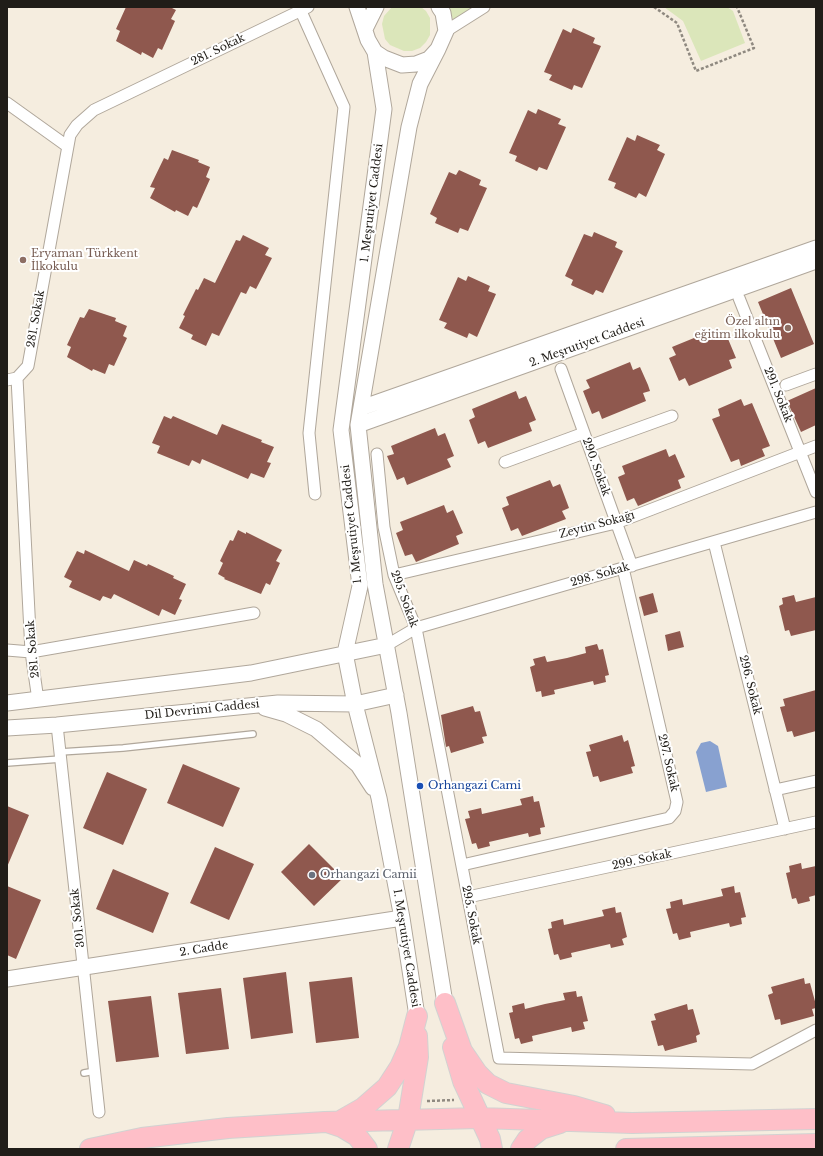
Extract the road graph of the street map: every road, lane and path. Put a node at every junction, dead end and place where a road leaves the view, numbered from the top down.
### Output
1 (357, 7) edge
2 (376, 7) edge
3 (440, 7) edge
4 (484, 7) edge
5 (654, 7) edge
6 (737, 7) edge
7 (303, 8) edge
8 (366, 29) junction
9 (446, 31) junction
10 (438, 49) junction
11 (375, 52) junction
12 (7, 103) edge
13 (67, 146) junction
14 (816, 248) edge
15 (816, 266) edge
16 (739, 298) dead end
17 (561, 369) dead end
18 (816, 374) edge
19 (12, 379) edge
20 (786, 385) dead end
21 (361, 408) junction
22 (672, 416) dead end
23 (358, 425) junction
24 (584, 433) junction
25 (589, 446) junction
26 (816, 446) edge
27 (800, 452) junction
28 (376, 454) dead end
29 (505, 462) dead end
30 (816, 492) edge
31 (315, 494) dead end
32 (816, 512) edge
33 (616, 522) junction
34 (714, 542) junction
35 (627, 567) junction
36 (394, 575) junction
37 (254, 614) dead end
38 (416, 628) junction
39 (387, 645) junction
40 (7, 650) edge
41 (31, 652) junction
42 (345, 653) junction
43 (396, 695) junction
44 (38, 700) junction
45 (7, 703) edge
46 (355, 704) junction
47 (254, 705) junction
48 (57, 725) junction
49 (7, 728) edge
50 (253, 734) dead end
51 (60, 756) junction
52 (7, 763) edge
53 (816, 781) edge
54 (776, 790) junction
55 (379, 798) junction
56 (816, 822) edge
57 (785, 829) junction
58 (462, 865) junction
59 (468, 897) junction
60 (402, 918) junction
61 (83, 968) junction
62 (7, 980) edge
63 (445, 1002) junction
64 (417, 1016) junction
65 (816, 1030) edge
66 (475, 1109) junction
67 (410, 1110) junction
68 (100, 1112) dead end
69 (816, 1118) edge
70 (568, 1121) junction
71 (332, 1122) junction
72 (632, 1123) junction
73 (816, 1144) edge
74 (90, 1149) edge
75 (367, 1149) edge
76 (398, 1149) edge
77 (492, 1149) edge
78 (521, 1149) edge
79 (626, 1149) edge

1 - 8 main road
2 - 8 main road
3 - 9 main road
4 - 9 street
5 - 6 path
7 - 13 street, 281. Sokak
7 - 31 street
8 - 11 main road, 1. Meşrutiyet Caddesi
9 - 10 main road, 1. Meşrutiyet Caddesi
10 - 11 main road
10 - 21 main road, 1. Meşrutiyet Caddesi
11 - 42 main road, 1. Meşrutiyet Caddesi
12 - 13 street
13 - 19 street, 281. Sokak
14 - 21 main road, 2. Meşrutiyet Caddesi
15 - 23 main road, 2. Meşrutiyet Caddesi
16 - 27 street, 291. Sokak
17 - 24 street, 290. Sokak
18 - 20 street
19 - 41 street, 281. Sokak
21 - 23 main road, 1. Meşrutiyet Caddesi
22 - 25 street
23 - 39 main road, 1. Meşrutiyet Caddesi
24 - 25 street, 290. Sokak
24 - 29 street
25 - 33 street, 290. Sokak
26 - 27 street, Zeytin Sokağı
27 - 30 street, 291. Sokak
27 - 33 street, Zeytin Sokağı
28 - 36 street, 295. Sokak
32 - 34 street, 298. Sokak
33 - 35 street, 290. Sokak
33 - 36 street, Zeytin Sokağı
34 - 35 street, 298. Sokak
34 - 54 street, 296. Sokak
35 - 38 street, 298. Sokak
35 - 58 street, 297. Sokak
36 - 38 street, 295. Sokak
37 - 41 street
38 - 39 street, 298. Sokak
38 - 58 street, 295. Sokak
39 - 42 main road
39 - 43 main road, 1. Meşrutiyet Caddesi
40 - 41 street
41 - 44 street, 281. Sokak
42 - 44 main road
42 - 46 main road, 1. Meşrutiyet Caddesi
43 - 46 main road, Dil Devrimi Caddesi
43 - 63 main road, 1. Meşrutiyet Caddesi
44 - 45 main road
46 - 47 main road, Dil Devrimi Caddesi
46 - 55 main road, 1. Meşrutiyet Caddesi
47 - 48 main road, Dil Devrimi Caddesi
47 - 55 main road
48 - 49 main road, Dil Devrimi Caddesi
48 - 51 street, 301. Sokak
50 - 51 lane
51 - 52 lane
51 - 61 street, 301. Sokak
53 - 54 street
54 - 57 street, 296. Sokak
55 - 60 main road, 1. Meşrutiyet Caddesi
56 - 57 street, 299. Sokak
57 - 59 street, 299. Sokak
58 - 59 street, 295. Sokak
59 - 65 street, 295. Sokak
60 - 61 main road, 2. Cadde
60 - 64 main road, 1. Meşrutiyet Caddesi
61 - 62 main road, 2. Cadde
61 - 68 street, 301. Sokak
63 - 66 highway
63 - 72 highway
64 - 67 highway
64 - 71 highway
66 - 67 highway
66 - 67 path
66 - 70 highway
66 - 77 highway
67 - 71 highway
67 - 76 highway
69 - 72 highway
70 - 72 highway
70 - 78 highway
71 - 74 highway
71 - 75 highway
73 - 79 highway

